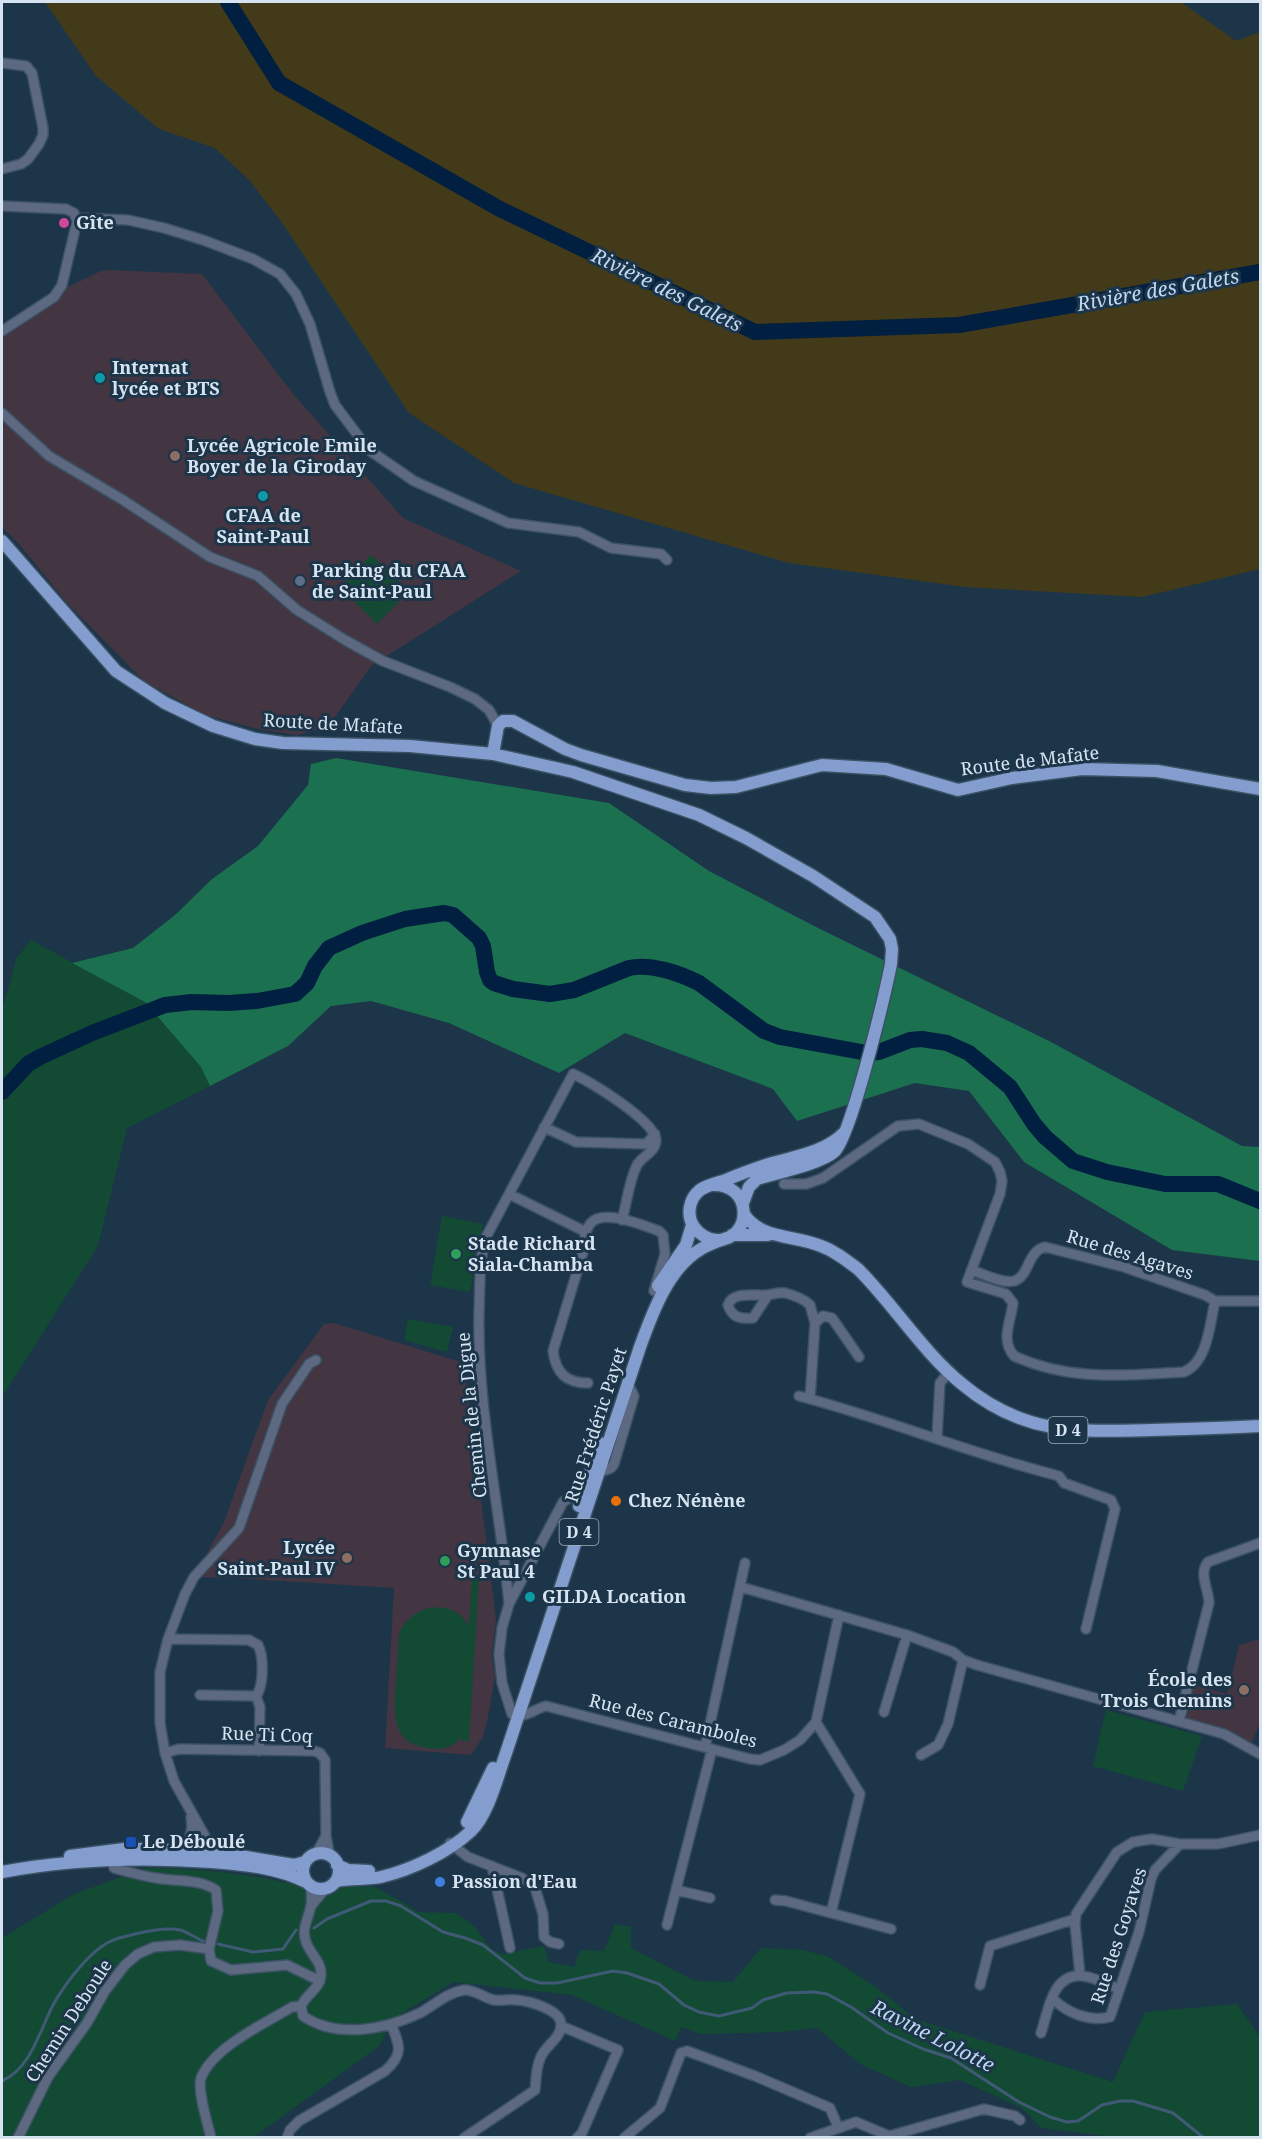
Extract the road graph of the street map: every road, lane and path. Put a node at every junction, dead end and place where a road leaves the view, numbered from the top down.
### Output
1 (2, 63) edge
2 (2, 169) edge
3 (2, 206) edge
4 (76, 218) junction
5 (2, 331) edge
6 (2, 413) edge
7 (2, 541) edge
8 (667, 560) dead end
9 (498, 726) junction
10 (493, 754) junction
11 (1260, 789) edge
12 (544, 1127) junction
13 (847, 1130) junction
14 (649, 1147) junction
15 (758, 1168) junction
16 (776, 1173) junction
17 (784, 1184) junction
18 (711, 1185) junction
19 (776, 1189) dead end
20 (509, 1194) junction
21 (743, 1208) junction
22 (622, 1220) junction
23 (692, 1225) junction
24 (586, 1232) junction
25 (778, 1235) junction
26 (729, 1236) junction
27 (972, 1270) junction
28 (654, 1291) junction
29 (768, 1295) dead end
30 (1215, 1301) junction
31 (1260, 1302) edge
32 (815, 1323) junction
33 (859, 1357) dead end
34 (316, 1360) dead end
35 (949, 1372) junction
36 (588, 1383) dead end
37 (799, 1396) dead end
38 (810, 1399) junction
39 (1260, 1426) edge
40 (937, 1437) junction
41 (590, 1486) junction
42 (1260, 1542) edge
43 (745, 1563) dead end
44 (741, 1587) junction
45 (509, 1604) junction
46 (839, 1615) junction
47 (1086, 1629) dead end
48 (907, 1635) junction
49 (168, 1639) junction
50 (963, 1660) junction
51 (502, 1683) junction
52 (200, 1695) dead end
53 (256, 1696) junction
54 (521, 1696) junction
55 (884, 1712) dead end
56 (515, 1715) junction
57 (1179, 1721) junction
58 (816, 1722) junction
59 (708, 1748) junction
60 (259, 1751) junction
61 (165, 1753) junction
62 (1260, 1754) edge
63 (921, 1755) dead end
64 (191, 1814) junction
65 (1260, 1835) edge
66 (326, 1836) junction
67 (450, 1843) junction
68 (1180, 1844) junction
69 (187, 1850) junction
70 (211, 1852) junction
71 (316, 1854) junction
72 (112, 1860) junction
73 (334, 1861) junction
74 (199, 1862) junction
75 (305, 1862) junction
76 (492, 1866) junction
77 (31, 1867) junction
78 (2, 1872) edge
79 (308, 1884) junction
80 (331, 1884) junction
81 (676, 1890) junction
82 (710, 1898) dead end
83 (775, 1900) dead end
84 (311, 1906) junction
85 (831, 1913) junction
86 (1075, 1919) junction
87 (667, 1925) dead end
88 (891, 1929) dead end
89 (559, 1944) dead end
90 (510, 1948) dead end
91 (209, 1949) junction
92 (1080, 1975) junction
93 (320, 1981) junction
94 (980, 1984) dead end
95 (1119, 1989) junction
96 (1052, 1998) junction
97 (301, 2006) junction
98 (392, 2024) junction
99 (561, 2025) junction
100 (1041, 2033) dead end
101 (1020, 2120) dead end
102 (838, 2127) junction
103 (469, 2136) edge
104 (18, 2138) edge
105 (211, 2138) edge
106 (287, 2138) edge
107 (577, 2138) edge
108 (624, 2138) edge
109 (810, 2138) edge

1 - 2 street
3 - 4 street
4 - 5 street
4 - 8 street
6 - 9 street
7 - 10 main road, Route de Mafate
9 - 10 main road
9 - 11 main road, Route de Mafate
10 - 13 main road, Route de Mafate
12 - 14 street
12 - 14 street, Chemin de la Digue
12 - 20 street, Chemin de la Digue
13 - 15 main road
13 - 16 main road, Route de Mafate
14 - 22 street, Chemin de la Digue
15 - 16 street
15 - 18 main road
16 - 17 street
16 - 21 main road, Route de Mafate
17 - 19 street
17 - 27 street
18 - 21 main road
18 - 23 main road
20 - 24 street
20 - 45 street, Chemin de la Digue
21 - 25 main road, D 4
21 - 26 main road
22 - 24 street
22 - 28 street
23 - 26 main road
23 - 28 main road, Rue Frédéric Payet / D 4
24 - 36 street
25 - 26 main road, D 4
25 - 35 main road, D 4
26 - 41 main road, Rue Frédéric Payet / D 4
27 - 30 street, Rue des Agaves
27 - 30 street
28 - 41 main road, Rue Frédéric Payet / D 4
29 - 32 street
30 - 31 street, Rue des Agaves
32 - 33 street
32 - 38 street
34 - 49 street
35 - 39 main road, D 4
35 - 40 street
37 - 38 street
38 - 40 street
40 - 47 street
41 - 45 street, Chemin de la Digue
41 - 54 main road, Rue Frédéric Payet / D 4
42 - 57 street
43 - 44 street
44 - 46 street
44 - 59 street
45 - 51 street, Chemin de la Digue
46 - 48 street
46 - 58 street
48 - 50 street
48 - 55 street
49 - 53 street
49 - 61 street
50 - 57 street
50 - 63 street
51 - 54 street
51 - 56 street, Chemin de la Digue
52 - 53 street
53 - 60 street
54 - 56 main road, Rue Frédéric Payet / D 4
56 - 59 street, Rue des Caramboles
56 - 67 main road, Rue Frédéric Payet / D 4
57 - 62 street
58 - 59 street, Rue des Caramboles
58 - 85 street
59 - 81 street
60 - 61 street, Rue Ti Coq
60 - 66 street, Rue Ti Coq
61 - 64 street
64 - 69 street
64 - 70 street
65 - 68 street
66 - 71 street
66 - 73 street, Rue Ti Coq
67 - 73 main road, D 4
67 - 76 street
67 - 80 main road, D 4
68 - 86 street
68 - 95 street, Rue des Goyaves
69 - 70 main road, D 4
69 - 74 street
69 - 77 main road, D 4
70 - 74 street
70 - 75 main road, D 4
71 - 73 main road, D 4
71 - 75 main road
72 - 74 main road, D 4
72 - 77 main road, D 4
72 - 91 street
73 - 80 main road
74 - 79 main road, D 4
75 - 79 main road
76 - 89 street
76 - 90 street
77 - 78 main road, D 4
79 - 80 main road, D 4
79 - 84 street
80 - 84 street
81 - 82 street
81 - 87 street
83 - 85 street
84 - 93 street
85 - 88 street
86 - 92 street
86 - 94 street
91 - 93 street
91 - 104 street, Chemin Deboule
92 - 95 street
92 - 96 street
93 - 97 street
95 - 96 street, Rue des Goyaves
96 - 100 street
97 - 98 street
97 - 105 street
98 - 99 street
98 - 106 street
99 - 103 street
99 - 107 street
101 - 102 street
102 - 108 street
102 - 109 street

